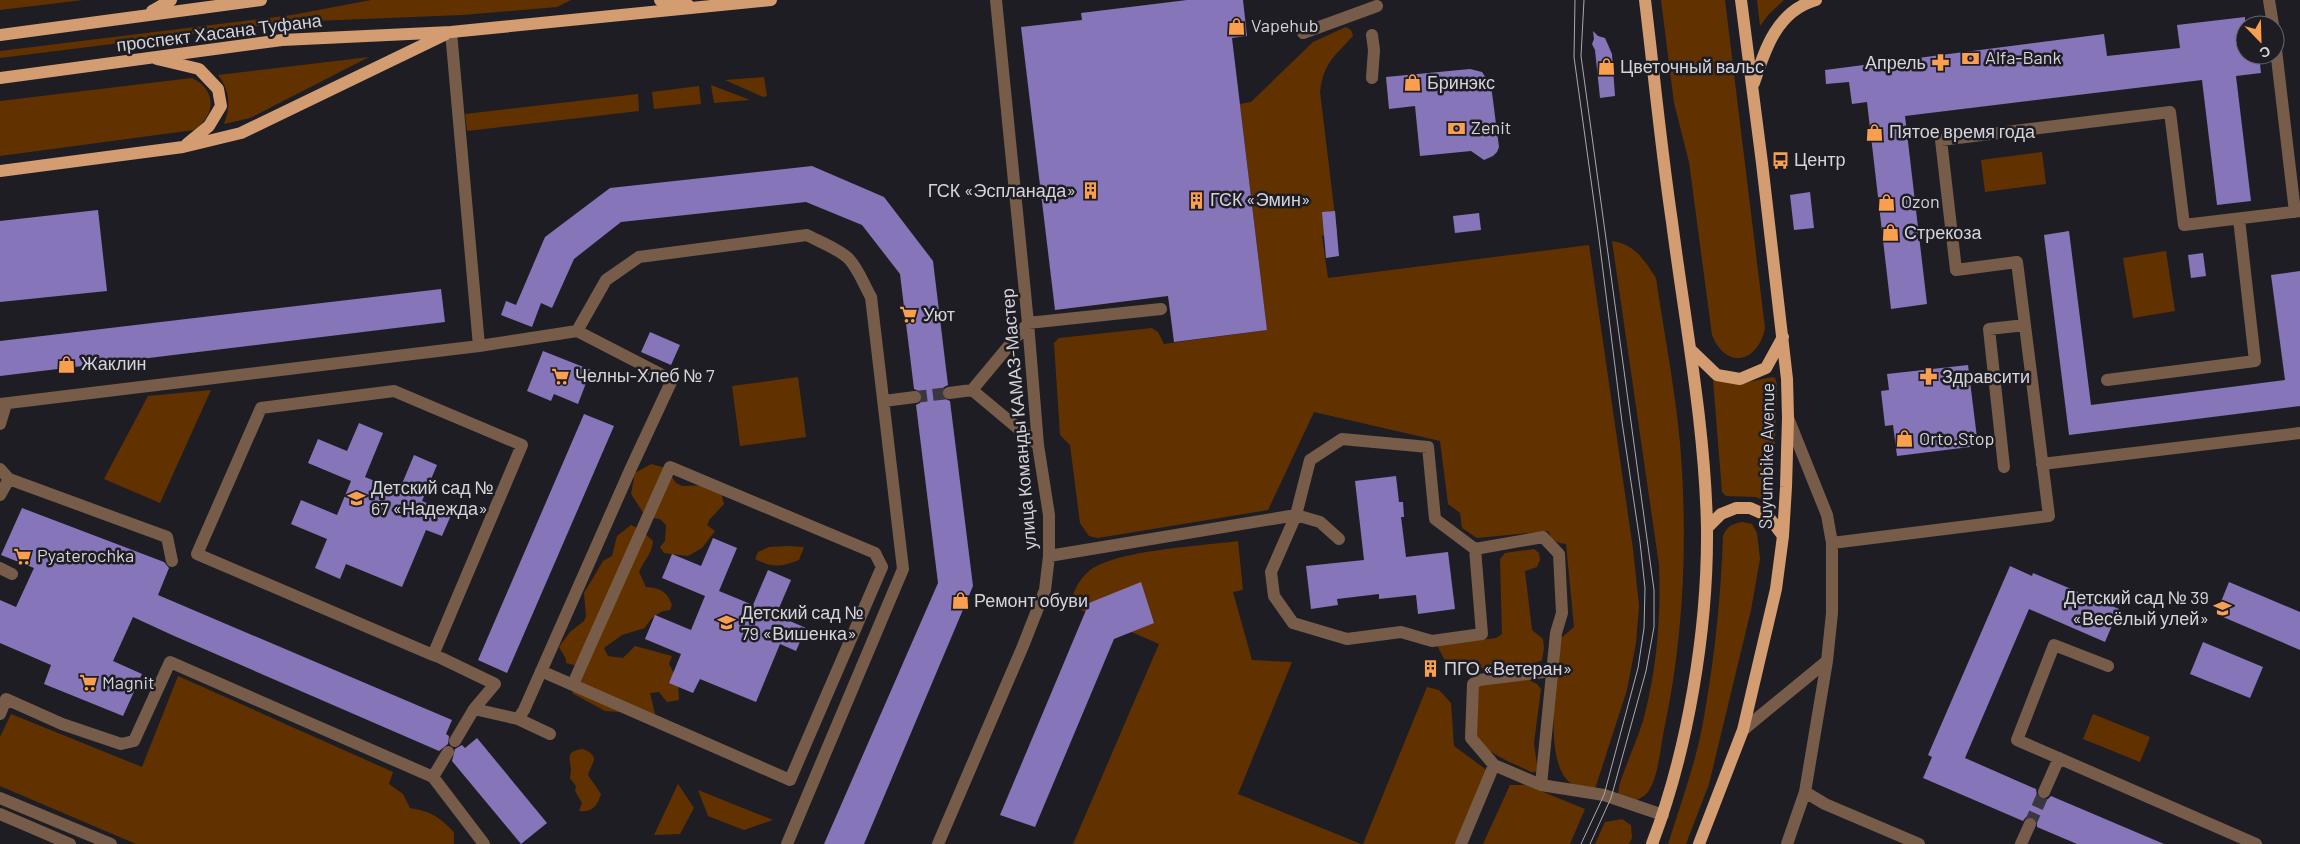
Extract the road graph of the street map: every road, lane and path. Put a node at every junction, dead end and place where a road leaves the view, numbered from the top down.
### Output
1 (172, 0) edge
2 (261, 0) edge
3 (660, 0) edge
4 (771, 0) edge
5 (996, 0) edge
6 (1645, 0) edge
7 (1741, 0) edge
8 (1816, 0) edge
9 (2269, 0) edge
10 (1377, 6) dead end
11 (703, 8) junction
12 (145, 14) junction
13 (2271, 15) edge
14 (451, 32) junction
15 (1303, 33) dead end
16 (0, 35) edge
17 (1372, 35) dead end
18 (149, 58) junction
19 (2278, 65) edge
20 (0, 78) edge
21 (1372, 78) dead end
22 (1752, 88) junction
23 (183, 147) junction
24 (0, 171) edge
25 (2297, 212) edge
26 (2239, 219) junction
27 (1161, 309) dead end
28 (1028, 323) junction
29 (2024, 325) junction
30 (577, 331) junction
31 (1783, 337) junction
32 (479, 346) junction
33 (1691, 350) junction
34 (2107, 380) dead end
35 (972, 390) junction
36 (949, 393) tunnel mouth
37 (914, 397) tunnel mouth
38 (884, 401) junction
39 (3, 404) edge
40 (1788, 418) junction
41 (0, 424) edge
42 (2300, 433) edge
43 (1038, 445) junction
44 (2042, 464) junction
45 (2004, 467) dead end
46 (0, 469) edge
47 (9, 479) junction
48 (0, 495) edge
49 (1296, 515) junction
50 (1707, 528) junction
51 (1783, 536) junction
52 (1339, 539) dead end
53 (1832, 543) junction
54 (1475, 549) junction
55 (1049, 556) junction
56 (172, 561) dead end
57 (0, 568) edge
58 (12, 574) dead end
59 (433, 655) junction
60 (1827, 662) junction
61 (2108, 666) dead end
62 (541, 671) junction
63 (1552, 671) junction
64 (572, 684) junction
65 (474, 709) junction
66 (0, 714) edge
67 (518, 720) junction
68 (1743, 730) junction
69 (550, 734) dead end
70 (2059, 758) junction
71 (1494, 765) junction
72 (433, 777) junction
73 (1541, 785) junction
74 (1805, 792) junction
75 (2044, 792) tunnel mouth
76 (0, 798) edge
77 (0, 814) edge
78 (1663, 815) junction
79 (2030, 824) tunnel mouth
80 (70, 844) edge
81 (111, 844) edge
82 (484, 844) edge
83 (787, 844) edge
84 (938, 844) edge
85 (1461, 844) edge
86 (1652, 844) edge
87 (1699, 844) edge
88 (1787, 844) edge
89 (1919, 844) edge
90 (2021, 844) edge
91 (2256, 844) edge

1 - 12 main road
2 - 12 main road, проспект Хасана Туфана
3 - 11 main road
4 - 11 main road, проспект Хасана Туфана
5 - 28 street, улица Команды КАМАЗ-Мастер
6 - 33 main road
7 - 22 main road, Suyumbike Avenue
8 - 22 main road
9 - 13 street
10 - 15 street
11 - 14 main road, проспект Хасана Туфана
12 - 16 main road, проспект Хасана Туфана
14 - 18 main road, проспект Хасана Туфана
14 - 23 main road
14 - 32 street
17 - 21 street
18 - 20 main road, проспект Хасана Туфана
18 - 23 main road
19 - 25 street
22 - 31 main road, Suyumbike Avenue
23 - 24 main road
25 - 26 street
26 - 29 street
26 - 34 street
27 - 28 street
28 - 35 street
28 - 43 street, улица Команды КАМАЗ-Мастер
29 - 44 street
29 - 45 street
30 - 32 street
30 - 38 street
30 - 62 street
31 - 33 main road
31 - 40 main road, Suyumbike Avenue
32 - 39 street
33 - 50 main road
35 - 36 street
35 - 43 street
37 - 38 street
38 - 83 street
39 - 41 street
40 - 51 main road, Suyumbike Avenue
40 - 53 street
42 - 44 street
43 - 55 street, улица Команды КАМАЗ-Мастер
44 - 53 street
46 - 47 street
47 - 48 street
47 - 56 street
49 - 52 street
49 - 54 street
49 - 54 street
49 - 55 street
50 - 51 main road
50 - 78 main road
51 - 68 main road, Suyumbike Avenue
53 - 60 street
54 - 63 street
55 - 84 street, улица Команды КАМАЗ-Мастер
57 - 58 street
59 - 59 street
59 - 65 street
60 - 68 street
60 - 74 street
61 - 70 street
62 - 64 street
62 - 67 street
63 - 71 street
63 - 73 street
64 - 64 street
65 - 67 street
65 - 72 street
66 - 72 street
67 - 69 street
68 - 87 main road, Suyumbike Avenue
70 - 75 street
70 - 91 street
71 - 73 street
71 - 85 street
72 - 82 street
73 - 78 street
74 - 88 street
74 - 89 street
76 - 81 street
77 - 80 street
78 - 86 main road
79 - 90 street

